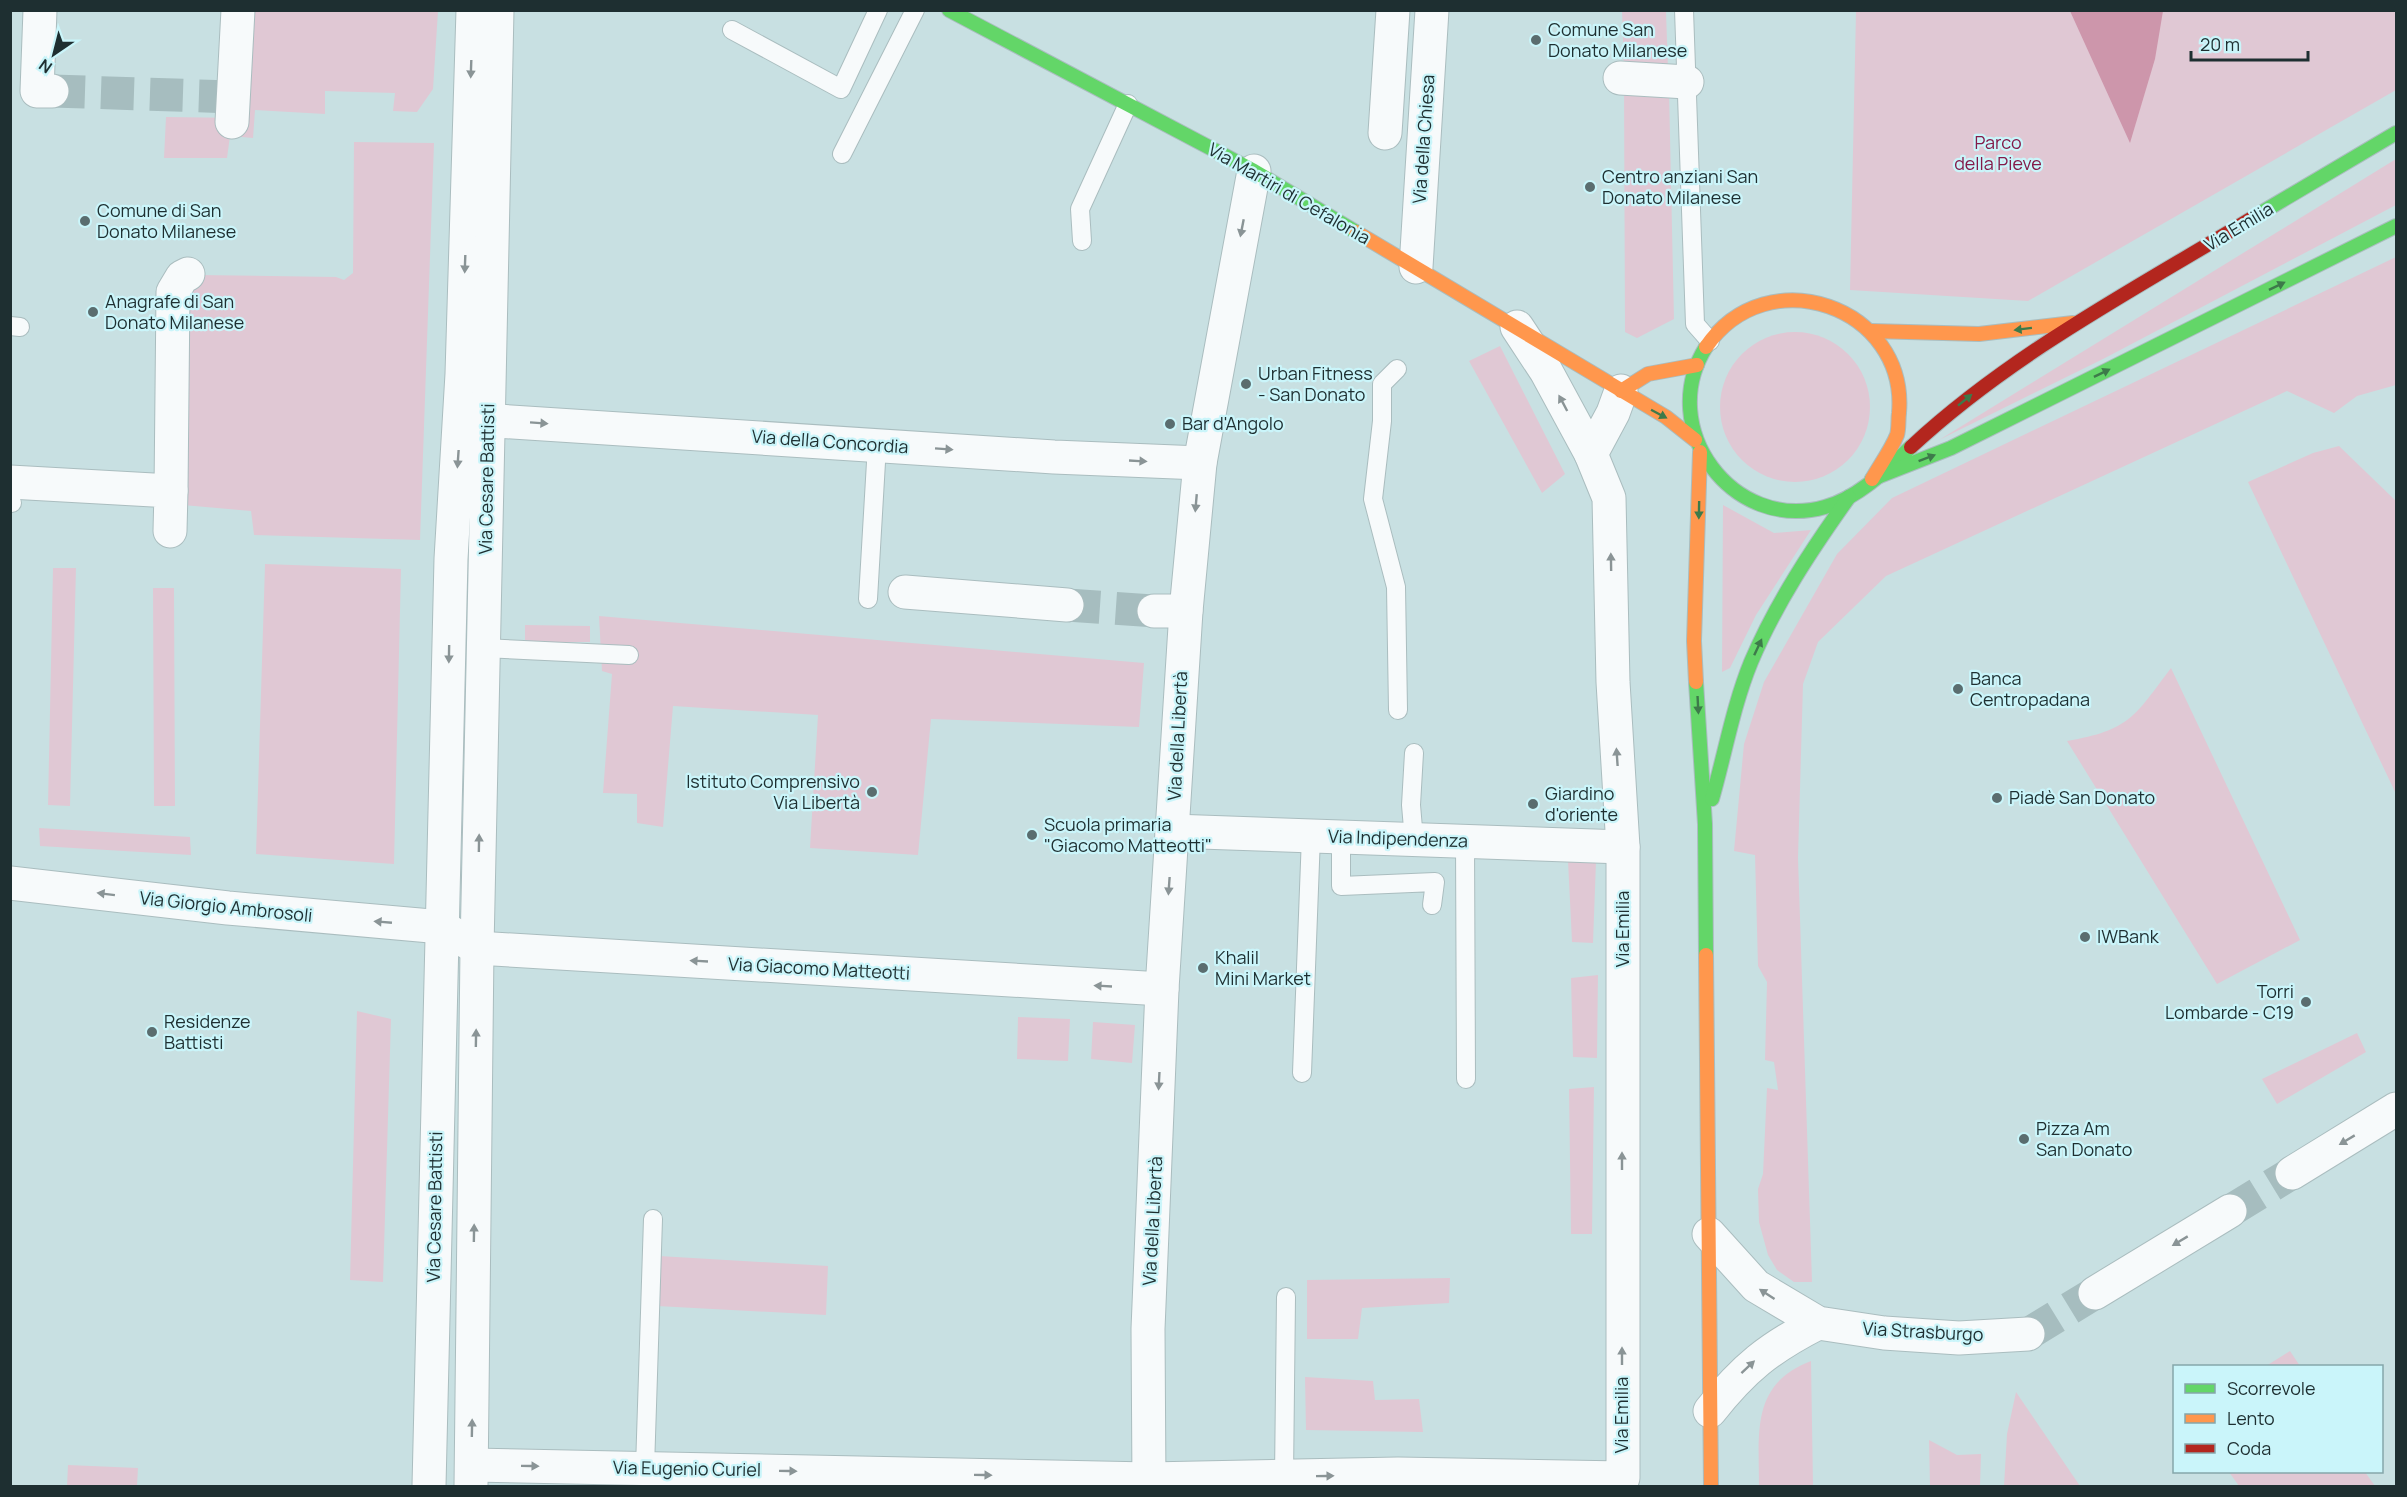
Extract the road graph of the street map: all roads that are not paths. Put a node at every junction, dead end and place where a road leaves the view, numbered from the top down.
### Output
1 (40, 10) edge
2 (238, 10) edge
3 (473, 10) edge
4 (497, 10) edge
5 (878, 10) edge
6 (915, 10) edge
7 (949, 10) edge
8 (1393, 10) edge
9 (1432, 10) edge
10 (1684, 10) edge
11 (732, 30) dead end
12 (1620, 78) dead end
13 (1687, 82) junction
14 (52, 91) tunnel mouth
15 (1128, 104) junction
16 (232, 122) dead end
17 (1385, 133) dead end
18 (2397, 133) edge
19 (842, 154) dead end
20 (1254, 171) junction
21 (2397, 226) edge
22 (1082, 241) dead end
23 (1416, 267) junction
24 (188, 274) dead end
25 (2081, 322) junction
26 (1517, 327) junction
27 (1872, 331) junction
28 (1710, 341) junction
29 (1697, 365) junction
30 (1397, 369) dead end
31 (1621, 391) junction
32 (474, 419) junction
33 (877, 445) junction
34 (1698, 446) junction
35 (1591, 454) junction
36 (1200, 463) junction
37 (1872, 479) junction
38 (171, 491) junction
39 (11, 496) edge
40 (1849, 497) junction
41 (170, 531) dead end
42 (905, 592) dead end
43 (868, 599) dead end
44 (1067, 605) tunnel mouth
45 (483, 648) junction
46 (629, 655) dead end
47 (1398, 710) dead end
48 (1414, 753) dead end
49 (1705, 824) junction
50 (1172, 831) junction
51 (1326, 837) junction
52 (1414, 840) junction
53 (1465, 841) junction
54 (1623, 847) junction
55 (10, 883) edge
56 (1432, 905) dead end
57 (442, 927) junction
58 (477, 948) junction
59 (1162, 989) junction
60 (1302, 1073) dead end
61 (1466, 1079) dead end
62 (2397, 1109) edge
63 (2292, 1173) tunnel mouth
64 (2230, 1210) tunnel mouth
65 (653, 1219) dead end
66 (1709, 1234) junction
67 (2095, 1293) tunnel mouth
68 (1286, 1297) dead end
69 (1818, 1323) junction
70 (2028, 1334) tunnel mouth
71 (1710, 1411) junction
72 (636, 1474) edge
73 (472, 1476) edge
74 (1284, 1477) junction
75 (1623, 1478) joint
76 (1398, 1480) edge
77 (1149, 1483) edge
78 (429, 1486) edge
79 (1711, 1486) edge

1 - 14 street
2 - 16 street
3 -> 32 street, Via Cesare Battisti
4 - 32 street, Via Cesare Battisti
5 - 11 lane
6 - 19 lane
7 - 15 main road, Via Martiri di Cefalonia
8 - 17 street
9 - 23 street, Via della Chiesa
10 - 13 lane
12 - 13 street
13 - 28 lane
15 - 20 main road, Via Martiri di Cefalonia
15 - 22 lane
18 - 25 main road, Via Emilia
20 - 23 main road, Via Martiri di Cefalonia
20 -> 36 street, Via della Libertà
37 -> 21 main road
23 - 26 main road, Via Martiri di Cefalonia
24 - 38 street
25 -> 27 main road, Via Emilia
37 -> 25 main road, Via Emilia
26 - 31 main road, Via Martiri di Cefalonia
35 -> 26 street, Via Emilia
27 - 28 main road, Via Emilia
27 - 37 main road, Via Emilia
28 - 29 main road, Via Emilia
29 - 31 main road
29 - 34 main road, Via Emilia
30 - 47 lane
31 -> 34 main road, Via Martiri di Cefalonia
31 - 35 street
32 -> 33 street, Via della Concordia
32 - 45 street, Via Cesare Battisti
32 -> 57 street, Via Cesare Battisti
33 -> 36 street, Via della Concordia
33 - 43 lane
34 - 40 main road, Via Emilia
34 -> 49 main road, Via Emilia
54 -> 35 street, Via Emilia
36 -> 50 street, Via della Libertà
37 - 40 main road, Via Emilia
38 - 39 street
38 - 41 street
49 -> 40 main road, Via Emilia
42 - 44 street
45 - 46 lane
58 -> 45 street, Via Cesare Battisti
48 - 52 lane
49 - 66 main road, Via Emilia
50 - 51 street, Via Indipendenza
50 -> 59 street, Via della Libertà
51 - 52 street, Via Indipendenza
51 - 56 lane
51 - 60 lane
52 - 53 street, Via Indipendenza
53 - 54 street, Via Indipendenza
53 - 61 lane
75 -> 54 street, Via Emilia
57 -> 55 street, Via Giorgio Ambrosoli
57 - 58 street
57 - 78 street, Via Cesare Battisti
59 -> 58 street, Via Giacomo Matteotti
73 -> 58 street, Via Cesare Battisti
59 -> 77 street, Via della Libertà
62 -> 63 street
64 -> 67 street
65 - 72 lane
69 -> 66 street
66 - 71 main road, Via Emilia
68 - 74 lane
69 - 70 street, Via Strasburgo
71 -> 69 street
71 - 79 main road, Via Emilia
73 -> 72 street, Via Eugenio Curiel
72 -> 77 street, Via Eugenio Curiel
74 -> 76 street, Via Eugenio Curiel
74 - 77 street, Via Eugenio Curiel
75 - 76 street, Via Eugenio Curiel

